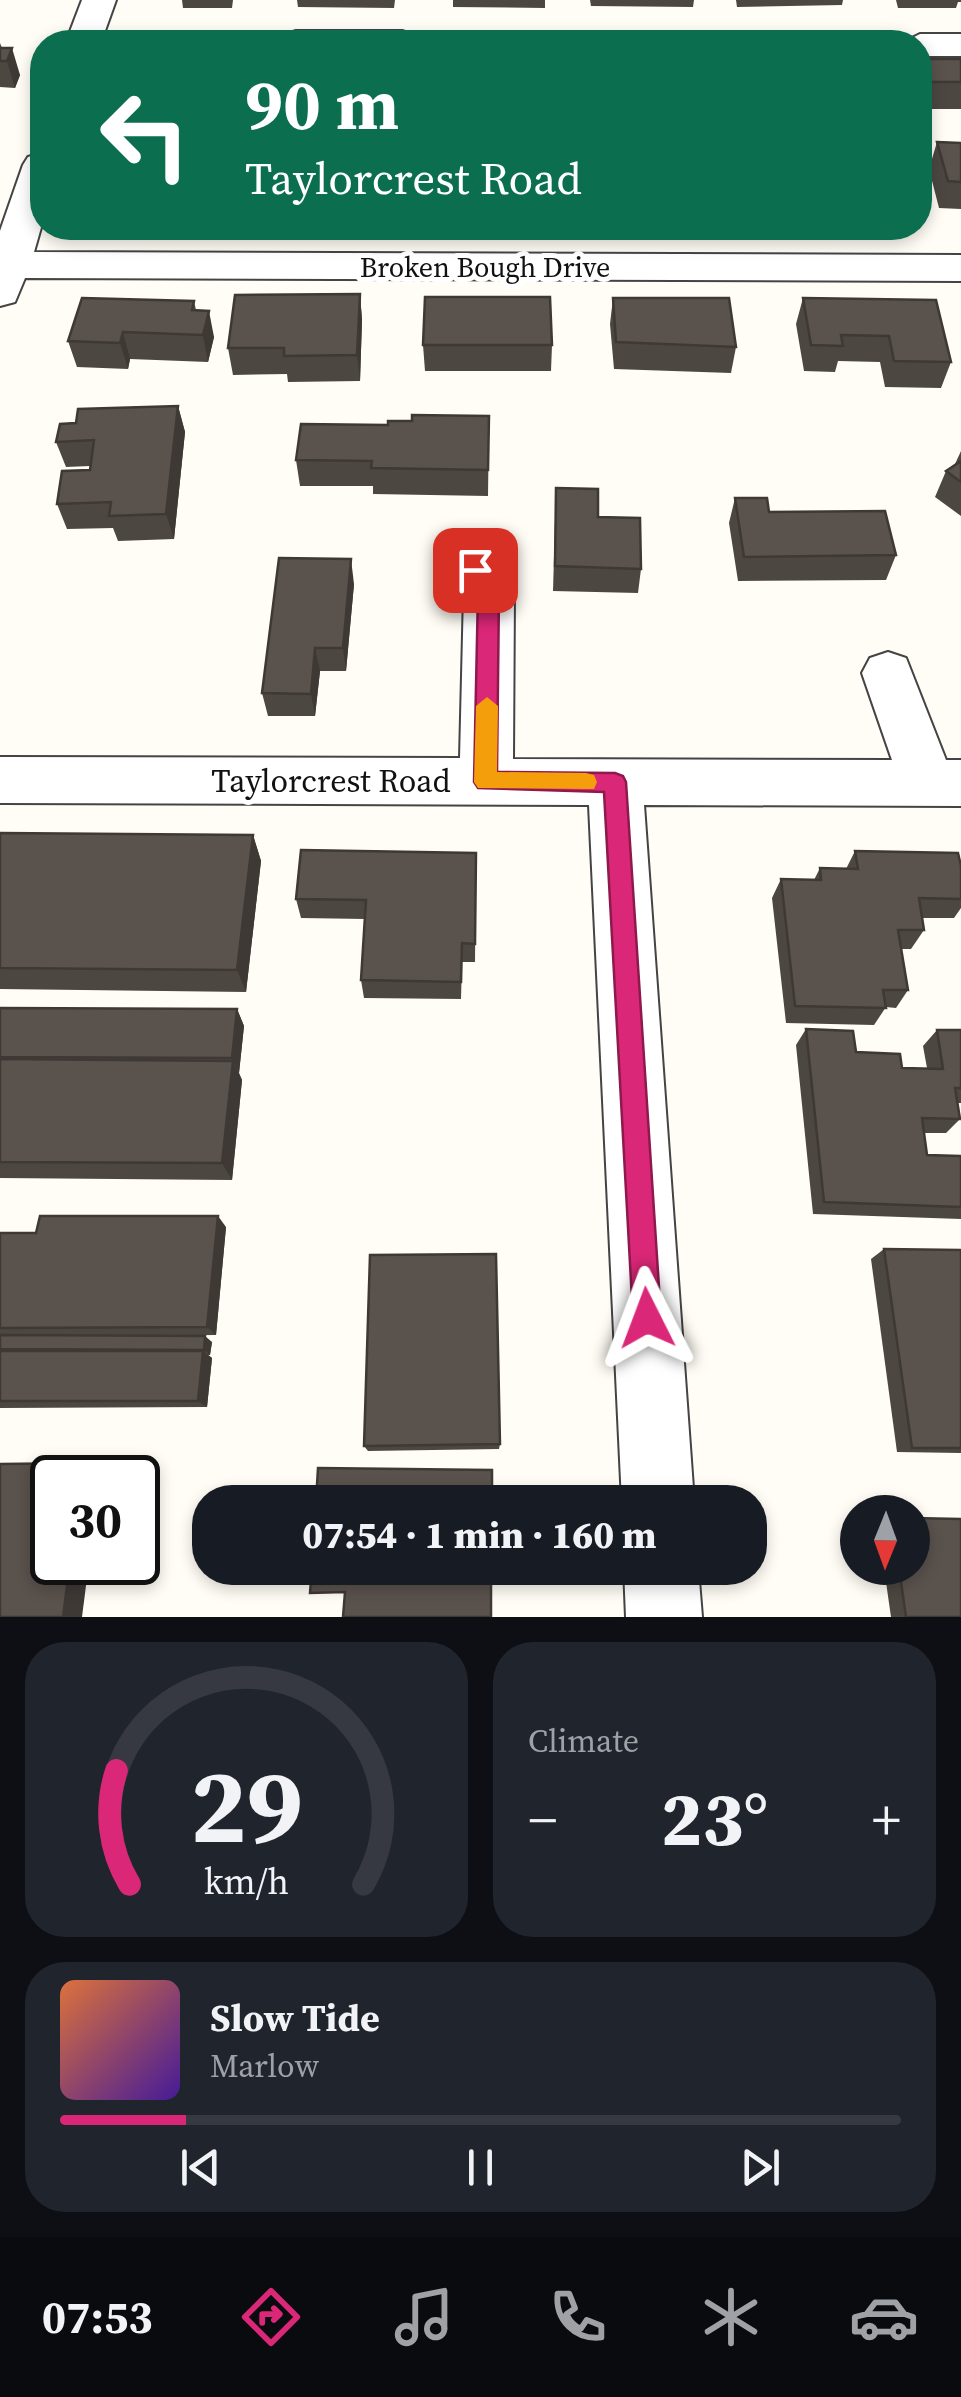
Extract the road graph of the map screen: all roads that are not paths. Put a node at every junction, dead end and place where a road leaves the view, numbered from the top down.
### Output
1 (99, 0) edge
2 (88, 30) edge
3 (932, 45) edge
4 (961, 45) edge
5 (0, 153) edge
6 (30, 153) edge
7 (30, 201) edge
8 (961, 268) edge
9 (4, 279) edge
10 (475, 570) dead end
11 (888, 673) dead end
12 (0, 780) edge
13 (486, 782) junction
14 (615, 782) junction
15 (944, 783) edge
16 (657, 1485) edge
17 (662, 1585) edge
18 (664, 1617) edge

1 - 2 street
3 - 4 street
5 - 6 street
7 - 9 street
8 - 9 street, Broken Bough Drive
10 - 13 street
11 - 15 street
12 - 13 street, Taylorcrest Road
13 - 14 street, Taylorcrest Road
14 - 15 street, Taylorcrest Road
14 - 16 street
17 - 18 street

